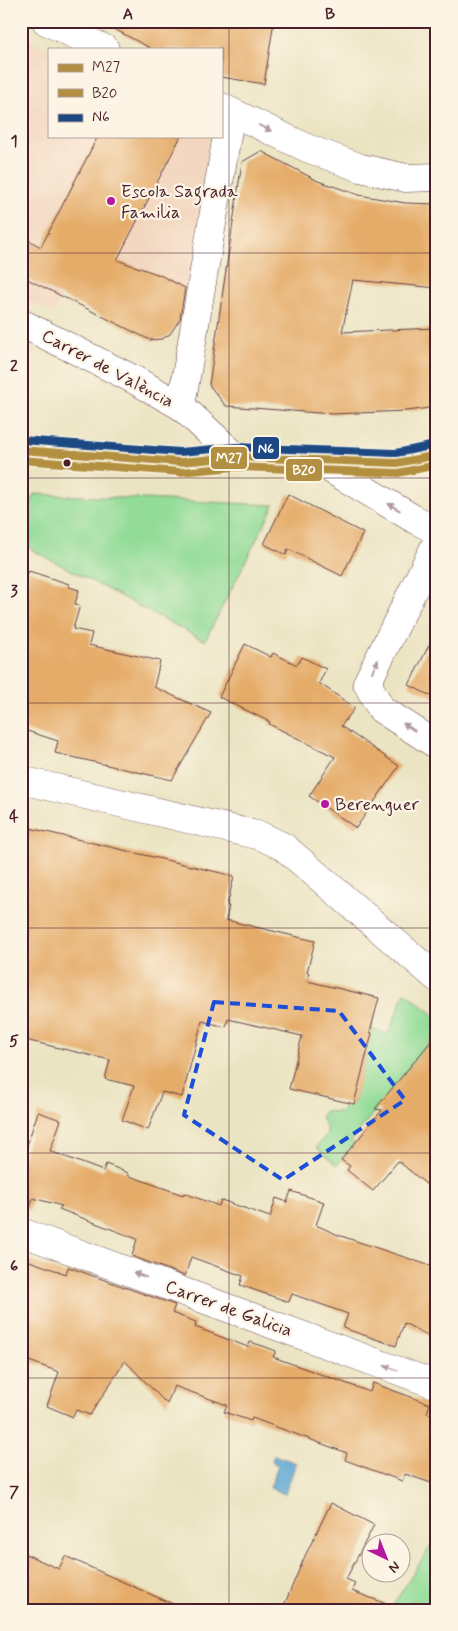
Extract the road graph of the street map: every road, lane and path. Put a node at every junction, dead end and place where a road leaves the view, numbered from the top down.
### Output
1 (46, 21) edge
2 (430, 21) edge
3 (437, 25) edge
4 (103, 48) edge
5 (226, 110) edge
6 (222, 136) edge
7 (222, 138) edge
8 (437, 177) edge
9 (21, 323) edge
10 (181, 406) junction
11 (21, 450) edge
12 (437, 455) edge
13 (236, 457) junction
14 (316, 460) junction
15 (437, 531) edge
16 (437, 542) edge
17 (437, 745) edge
18 (21, 780) edge
19 (437, 978) edge
20 (21, 1232) edge
21 (437, 1384) edge

1 - 4 street
2 - 3 path
5 - 6 street
5 -> 8 street
7 - 10 street
9 - 10 street, Carrer de València
10 - 13 street, Carrer de València
11 - 13 street
12 - 14 street
13 - 14 street
15 -> 14 street
17 -> 16 street
18 - 19 street
21 -> 20 street, Carrer de Galicia

